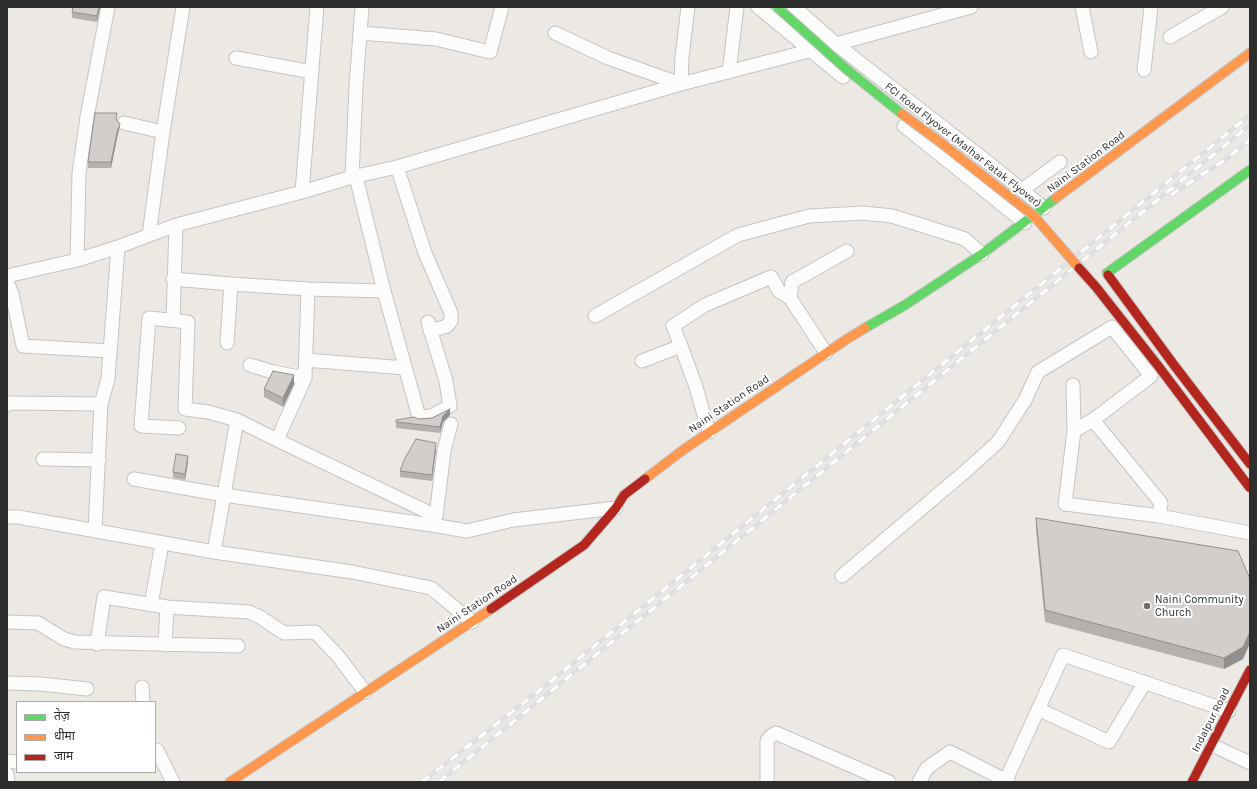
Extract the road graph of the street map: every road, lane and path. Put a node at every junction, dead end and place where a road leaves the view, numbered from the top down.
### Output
1 (108, 7) edge
2 (183, 7) edge
3 (362, 7) edge
4 (502, 7) edge
5 (688, 7) edge
6 (738, 7) edge
7 (758, 7) edge
8 (777, 7) edge
9 (971, 7) edge
10 (1082, 7) edge
11 (1151, 7) edge
12 (1222, 7) edge
13 (313, 8) edge
14 (801, 10) edge
15 (360, 33) junction
16 (555, 33) dead end
17 (1170, 37) dead end
18 (836, 44) junction
19 (810, 51) junction
20 (1091, 52) dead end
21 (1250, 53) edge
22 (236, 58) dead end
23 (1144, 70) dead end
24 (312, 72) junction
25 (729, 72) junction
26 (681, 84) junction
27 (124, 123) dead end
28 (163, 132) junction
29 (1060, 162) dead end
30 (396, 167) junction
31 (1250, 170) edge
32 (354, 177) junction
33 (1022, 190) junction
34 (302, 192) junction
35 (1044, 208) junction
36 (1025, 223) junction
37 (176, 225) junction
38 (149, 235) junction
39 (118, 247) junction
40 (847, 252) dead end
41 (982, 254) junction
42 (77, 260) junction
43 (7, 276) edge
44 (174, 279) junction
45 (7, 281) edge
46 (231, 284) junction
47 (308, 289) junction
48 (384, 291) junction
49 (790, 298) junction
50 (595, 316) dead end
51 (173, 320) junction
52 (227, 343) dead end
53 (681, 346) junction
54 (110, 351) junction
55 (826, 354) junction
56 (306, 360) junction
57 (642, 361) dead end
58 (250, 365) dead end
59 (405, 368) junction
60 (305, 378) junction
61 (1073, 385) dead end
62 (101, 404) junction
63 (7, 405) edge
64 (237, 420) junction
65 (1093, 420) junction
66 (451, 424) dead end
67 (179, 428) dead end
68 (1074, 431) junction
69 (709, 432) junction
70 (277, 440) junction
71 (43, 459) dead end
72 (99, 460) junction
73 (1250, 464) edge
74 (134, 479) dead end
75 (1250, 488) edge
76 (224, 495) junction
77 (616, 508) junction
78 (1159, 516) junction
79 (7, 517) edge
80 (434, 520) junction
81 (95, 531) junction
82 (1250, 533) edge
83 (162, 543) junction
84 (214, 552) junction
85 (842, 576) dead end
86 (151, 605) junction
87 (167, 608) junction
88 (7, 622) edge
89 (472, 622) junction
90 (97, 644) junction
91 (165, 645) junction
92 (238, 646) dead end
93 (1250, 670) edge
94 (1144, 682) junction
95 (7, 683) edge
96 (142, 686) dead end
97 (87, 689) dead end
98 (365, 692) junction
99 (143, 701) edge
100 (1038, 709) junction
101 (1229, 711) junction
102 (1212, 745) junction
103 (156, 750) edge
104 (1250, 763) edge
105 (7, 774) edge
106 (1008, 781) edge
107 (8, 782) edge
108 (173, 782) edge
109 (230, 782) edge
110 (767, 782) edge
111 (889, 782) edge
112 (918, 782) edge
113 (1192, 782) edge

1 - 42 street
2 - 28 street
3 - 15 street
4 - 15 street
5 - 26 street
6 - 25 street
7 - 19 street
8 - 75 street, FCI Road Flyover (Malhar Fatak Flyover), bridge
9 - 18 street
10 - 20 street
11 - 23 street
12 - 17 street
13 - 24 street
14 - 18 street
15 - 32 street
16 - 26 street
18 - 19 street
18 - 33 street
19 - 25 street
19 - 36 street
21 - 35 street, Naini Station Road
22 - 24 street
24 - 34 street
25 - 26 street
26 - 30 street
27 - 28 street
28 - 38 street
29 - 33 street
30 - 32 street
30 - 59 street
31 - 73 street
32 - 34 street
32 - 48 street
33 - 35 street
34 - 37 street
35 - 36 street, Naini Station Road
36 - 41 street, Naini Station Road
37 - 38 street
37 - 44 street
38 - 39 street
39 - 42 street
39 - 54 street
40 - 49 street
41 - 50 street
41 - 55 street, Naini Station Road
42 - 43 street
44 - 46 street
44 - 51 street
45 - 54 street
46 - 47 street
46 - 52 street
47 - 48 street
47 - 56 street
48 - 59 street
49 - 53 street
49 - 55 street
51 - 64 street
51 - 67 street
53 - 57 street
53 - 69 street
54 - 62 street
55 - 69 street, Naini Station Road
56 - 59 street
56 - 60 street
58 - 60 street
60 - 70 street
61 - 68 street
62 - 63 street
62 - 72 street
64 - 70 street
64 - 76 street
65 - 68 street
65 - 78 street
65 - 85 street
66 - 80 street
68 - 78 street
69 - 77 street, Naini Station Road
70 - 80 street
71 - 72 street
72 - 81 street
74 - 76 street
76 - 80 street
76 - 84 street
77 - 80 street
77 - 89 street, Naini Station Road
78 - 82 street
79 - 81 street
81 - 83 street
83 - 84 street
83 - 86 street
84 - 89 street
86 - 87 street
86 - 90 street
87 - 91 street
87 - 98 street
88 - 90 street
89 - 98 street, Naini Station Road
90 - 91 street
91 - 92 street
93 - 101 street, Indalpur Road
94 - 100 street
94 - 100 street
94 - 101 street
95 - 97 street
96 - 99 street
98 - 109 street, Naini Station Road
100 - 106 street
101 - 102 street, Indalpur Road
102 - 104 street
102 - 113 street, Indalpur Road
103 - 108 street
105 - 107 street
106 - 112 street
110 - 111 street

